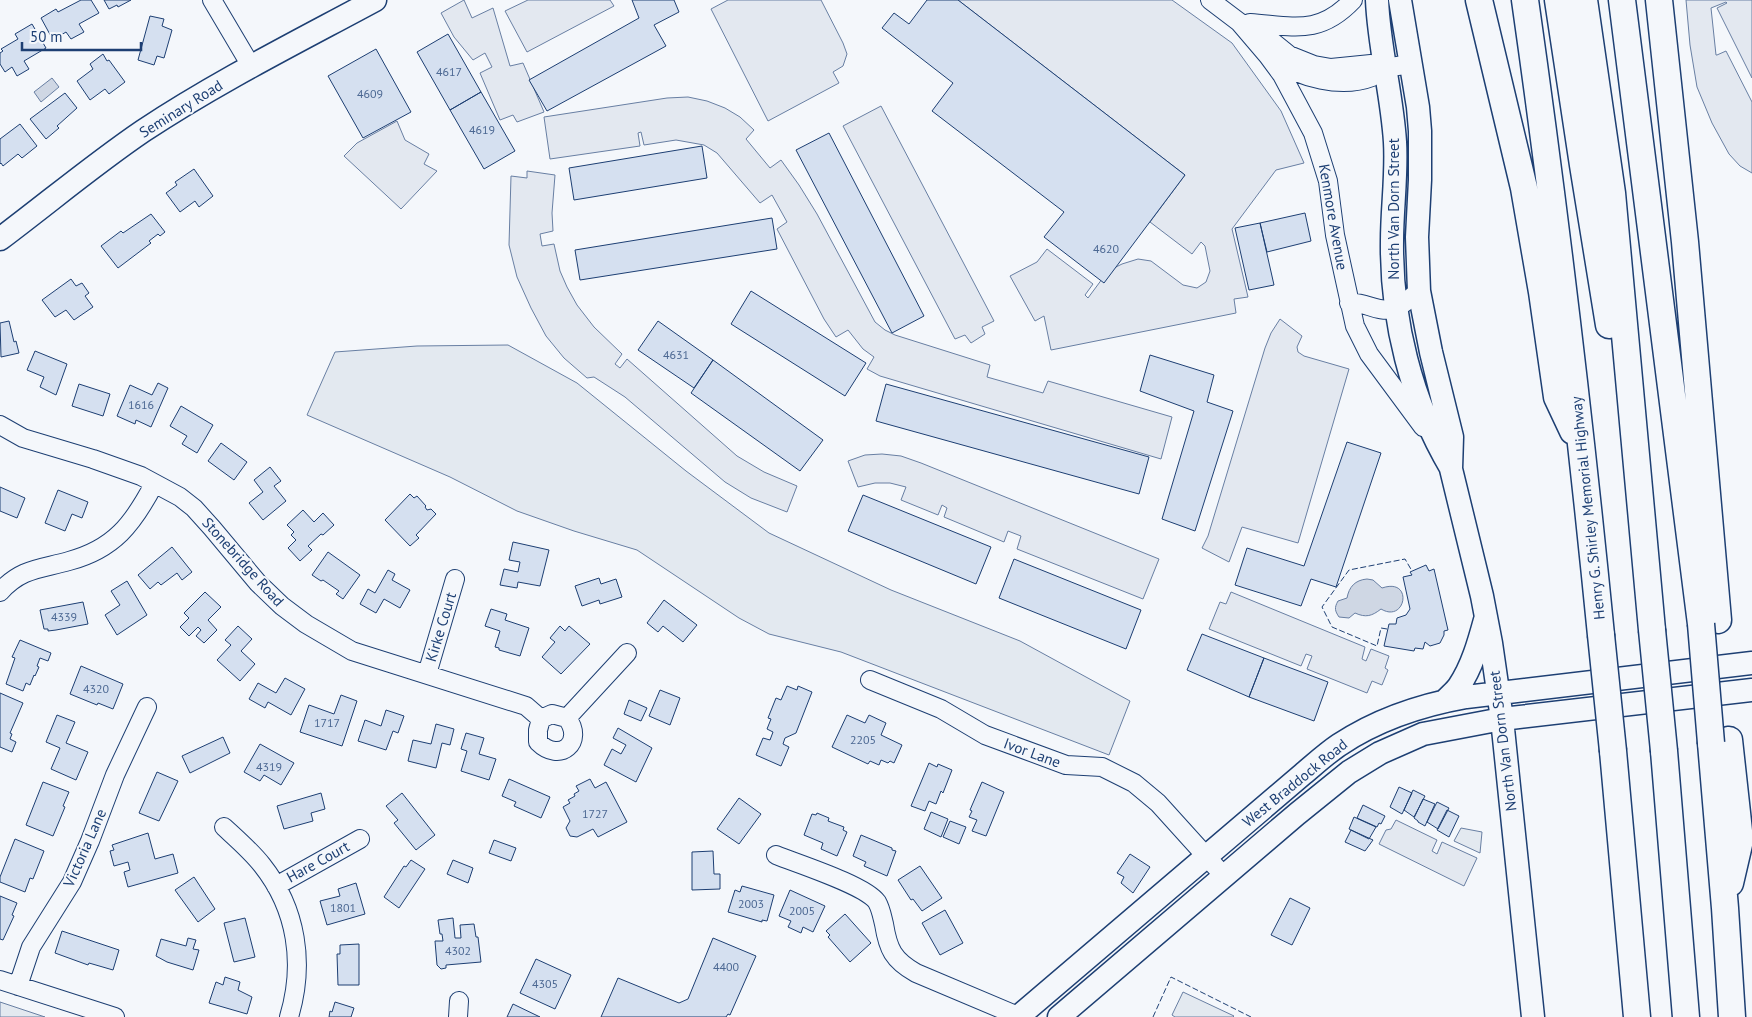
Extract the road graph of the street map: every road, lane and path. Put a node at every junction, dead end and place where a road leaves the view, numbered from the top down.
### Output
1 (212, 0) edge
2 (375, 0) edge
3 (1210, 0) edge
4 (1353, 0) edge
5 (1377, 0) edge
6 (1400, 0) edge
7 (1479, 0) edge
8 (1525, 0) edge
9 (1558, 0) edge
10 (1584, 0) edge
11 (1622, 0) edge
12 (1659, 0) edge
13 (1239, 22) junction
14 (1268, 56) junction
15 (1411, 64) junction
16 (251, 66) junction
17 (1384, 68) junction
18 (0, 239) edge
19 (1420, 291) junction
20 (1349, 303) junction
21 (1396, 308) junction
22 (0, 425) edge
23 (1583, 452) junction
24 (1451, 469) junction
25 (154, 484) junction
26 (1644, 540) junction
27 (455, 580) dead end
28 (0, 592) edge
29 (1486, 616) junction
30 (1709, 622) junction
31 (627, 653) dead end
32 (1752, 664) edge
33 (427, 674) junction
34 (870, 680) dead end
35 (1752, 690) edge
36 (1498, 693) junction
37 (1445, 701) junction
38 (147, 707) dead end
39 (567, 718) junction
40 (1502, 718) junction
41 (541, 719) junction
42 (224, 827) dead end
43 (360, 839) dead end
44 (776, 855) dead end
45 (1207, 856) junction
46 (1224, 876) junction
47 (276, 886) junction
48 (0, 980) edge
49 (18, 986) junction
50 (115, 1017) edge
51 (289, 1017) edge
52 (1018, 1017) edge
53 (1059, 1017) edge
54 (1533, 1017) edge
55 (1637, 1017) edge
56 (1686, 1017) edge
57 (1732, 1017) edge

1 - 16 street
2 - 16 main road, Seminary Road
3 - 13 street, Kenmore Avenue
4 - 13 street
5 - 17 main road, North Van Dorn Street
6 - 15 main road, North Van Dorn Street
7 - 23 highway
8 - 23 highway, Henry G. Shirley Memorial Highway
9 - 26 highway
10 - 26 highway
11 - 30 highway
12 - 30 highway
13 - 14 street, Kenmore Avenue
13 - 17 street, Kenmore Avenue
14 - 17 street, Kenmore Avenue
14 - 20 street, Kenmore Avenue
15 - 17 street, Kenmore Avenue
15 - 19 main road, North Van Dorn Street
16 - 18 main road, Seminary Road
17 - 21 main road, North Van Dorn Street
19 - 21 street
19 - 24 main road, North Van Dorn Street
20 - 21 street
20 - 24 street, Kenmore Avenue
21 - 24 main road, North Van Dorn Street
22 - 25 street, Stonebridge Road
23 - 55 highway, Henry G. Shirley Memorial Highway, bridge
24 - 29 main road, North Van Dorn Street
25 - 28 street
25 - 33 street, Stonebridge Road
26 - 56 highway, bridge
27 - 33 street, Kirke Court
29 - 36 main road, North Van Dorn Street
29 - 37 main road
30 - 57 highway
31 - 39 street
32 - 36 main road, West Braddock Road
33 - 41 street, Stonebridge Road
34 - 45 street, Ivor Lane
35 - 40 main road, West Braddock Road
36 - 37 main road, West Braddock Road
36 - 40 main road, North Van Dorn Street
37 - 45 main road, West Braddock Road
38 - 49 street, Victoria Lane
39 - 41 street
39 - 41 street
40 - 46 main road, West Braddock Road
40 - 54 main road, North Van Dorn Street
42 - 47 street
43 - 47 street, Hare Court
44 - 52 street
45 - 46 street, Ivor Lane
45 - 52 main road, West Braddock Road
46 - 53 main road, West Braddock Road
47 - 51 street
48 - 49 street
49 - 50 street

